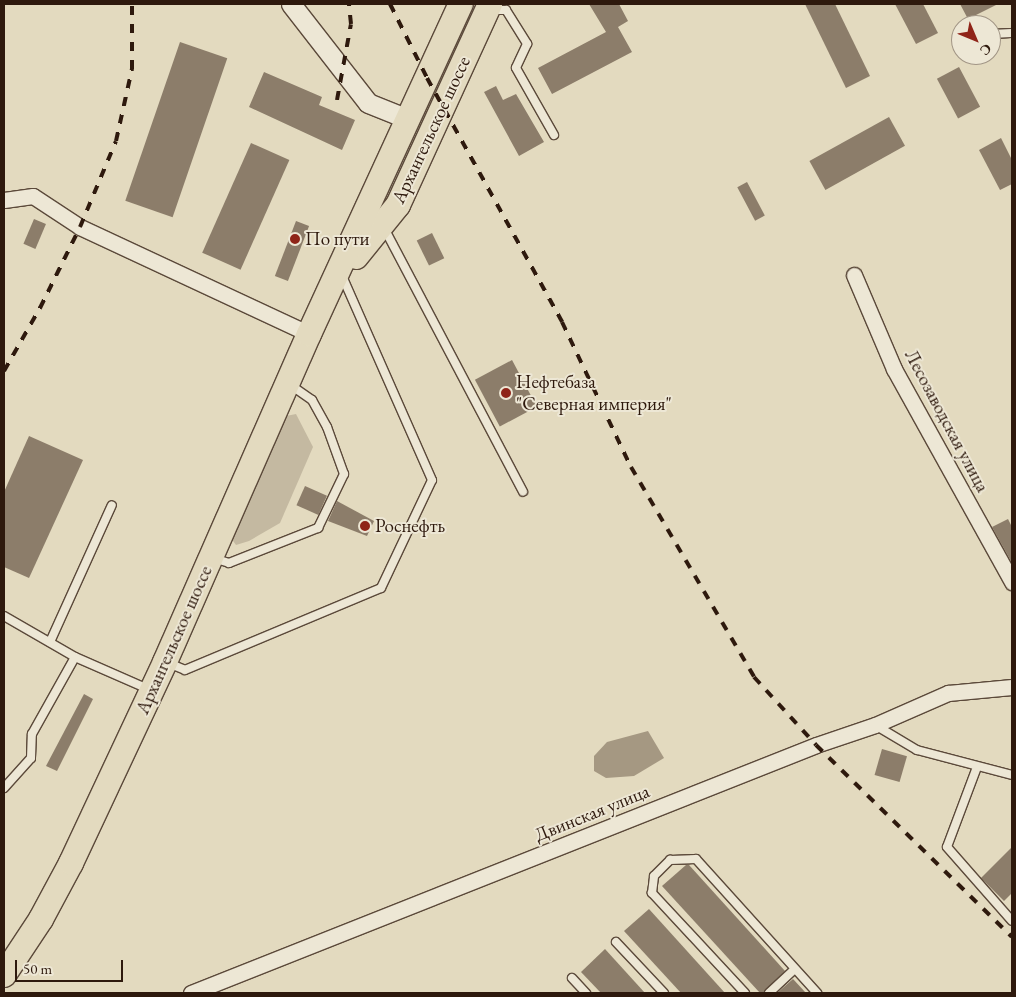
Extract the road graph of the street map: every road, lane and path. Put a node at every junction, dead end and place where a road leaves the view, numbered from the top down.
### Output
1 (291, 4) edge
2 (461, 4) edge
3 (488, 7) edge
4 (408, 119) junction
5 (433, 130) junction
6 (554, 135) dead end
7 (4, 200) edge
8 (380, 215) junction
9 (854, 275) dead end
10 (342, 276) junction
11 (327, 297) junction
12 (309, 334) junction
13 (288, 384) junction
14 (523, 492) dead end
15 (112, 505) dead end
16 (211, 558) junction
17 (1012, 582) edge
18 (4, 616) edge
19 (50, 642) junction
20 (75, 657) junction
21 (165, 662) junction
22 (1012, 687) edge
23 (151, 690) junction
24 (875, 725) junction
25 (977, 767) junction
26 (1012, 775) edge
27 (4, 788) edge
28 (1012, 921) edge
29 (616, 942) dead end
30 (795, 969) junction
31 (4, 975) edge
32 (572, 978) dead end
33 (191, 993) edge
34 (586, 993) edge
35 (664, 993) edge
36 (745, 993) edge
37 (769, 993) edge
38 (817, 993) edge

1 - 4 street
2 - 4 main road, Архангельское шоссе
3 - 5 main road, Архангельское шоссе
3 - 6 lane
4 - 5 main road
4 - 8 main road, Архангельское шоссе
5 - 8 main road, Архангельское шоссе
7 - 12 street
8 - 10 main road, Архангельское шоссе
8 - 11 main road, Архангельское шоссе
8 - 14 lane
9 - 17 street, Лесозаводская улица
10 - 11 main road, Архангельское шоссе
10 - 21 lane
11 - 12 main road, Архангельское шоссе
12 - 13 main road, Архангельское шоссе
13 - 16 main road, Архангельское шоссе
13 - 16 lane
15 - 19 lane
16 - 21 main road, Архангельское шоссе
18 - 19 lane
19 - 20 lane
20 - 23 lane
20 - 27 lane
21 - 23 main road, Архангельское шоссе
22 - 24 street, Двинская улица
23 - 31 main road, Архангельское шоссе
24 - 25 lane
24 - 33 street, Двинская улица
25 - 26 lane
25 - 28 lane
29 - 35 lane
30 - 36 lane
30 - 37 lane
30 - 38 lane
32 - 34 lane

